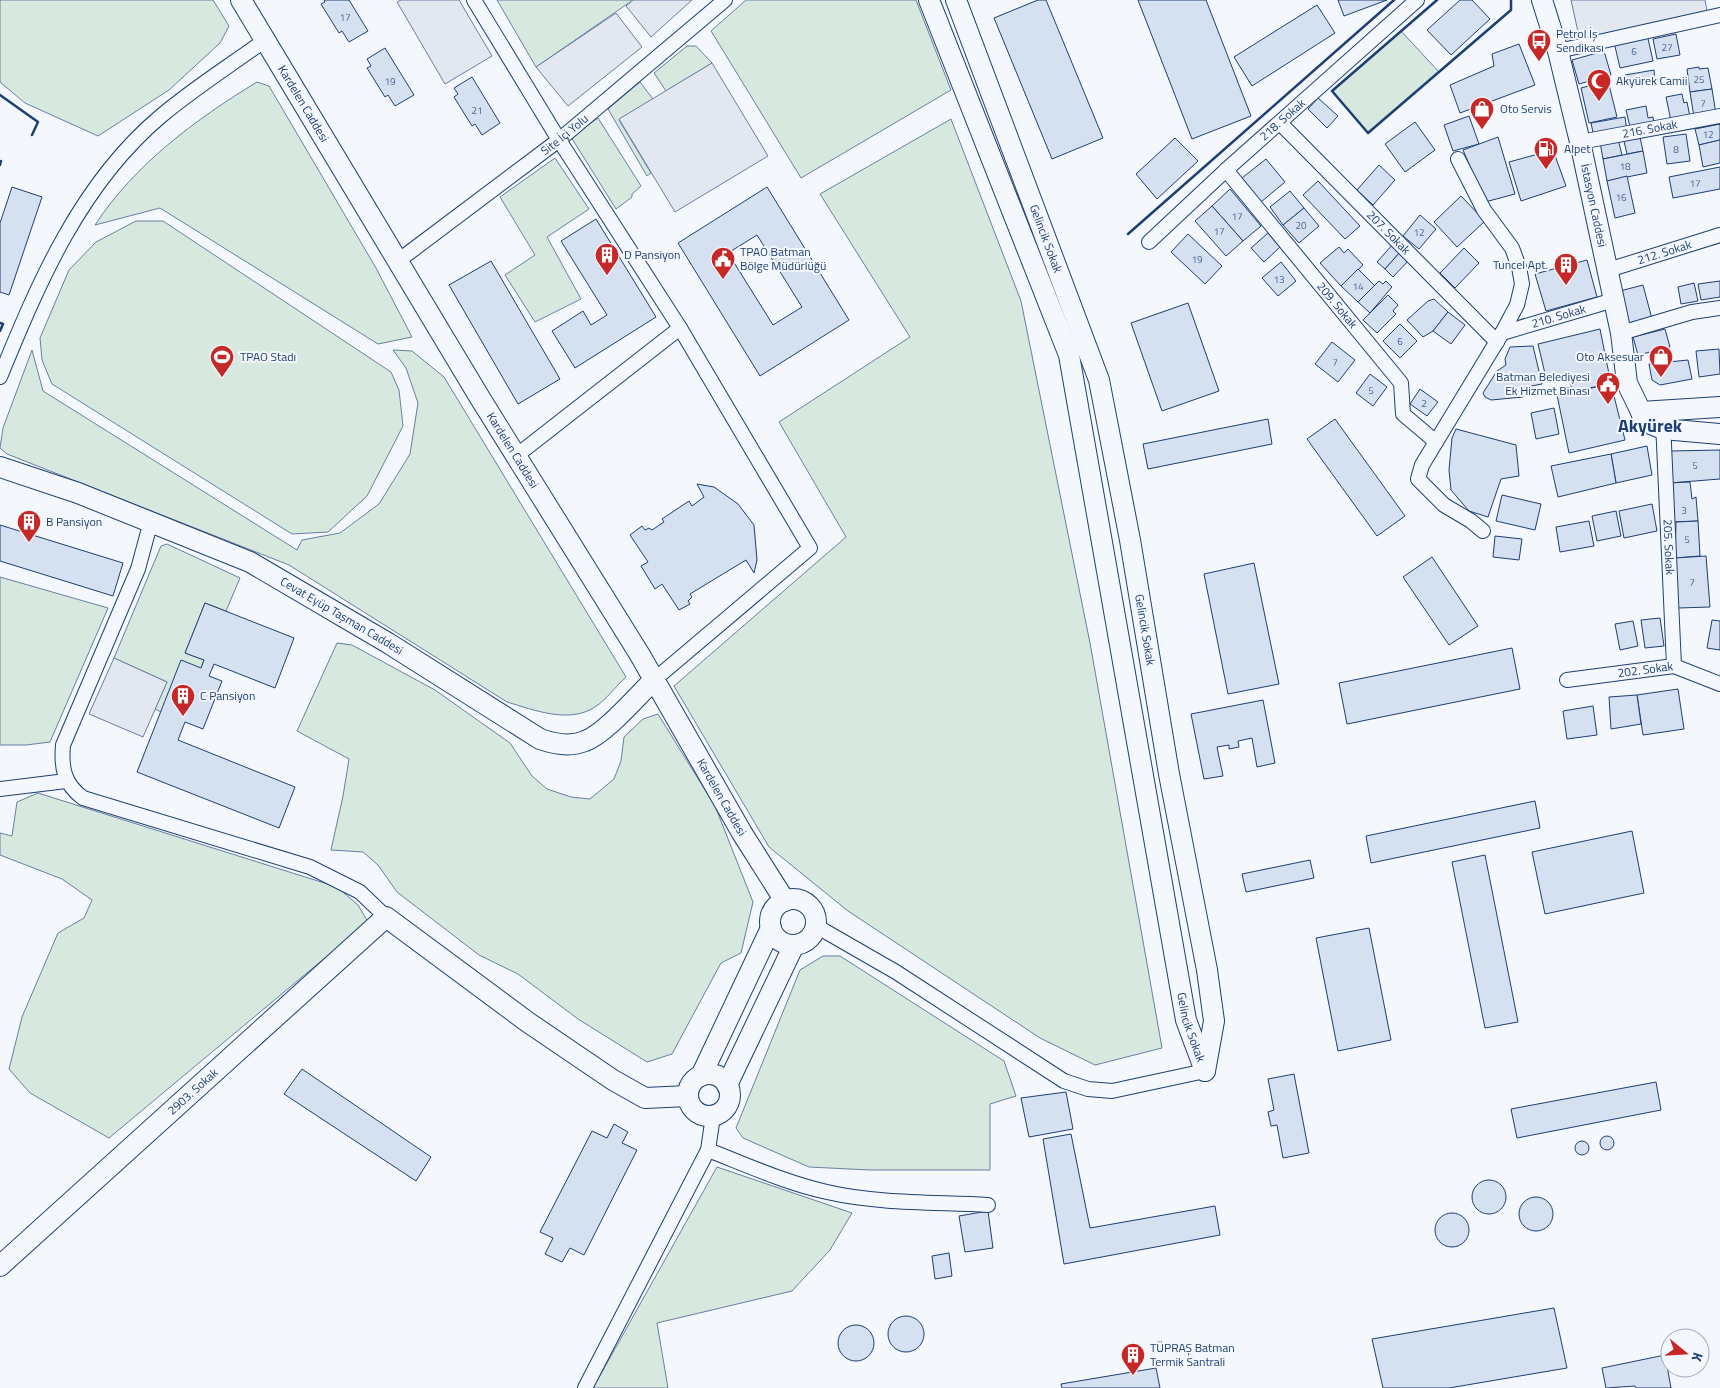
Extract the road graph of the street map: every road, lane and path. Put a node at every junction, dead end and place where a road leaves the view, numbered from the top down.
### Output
1 (242, 0) edge
2 (474, 0) edge
3 (725, 0) edge
4 (929, 0) edge
5 (956, 0) edge
6 (1417, 0) edge
7 (1542, 0) edge
8 (1720, 15) edge
9 (265, 40) junction
10 (1558, 51) junction
11 (1720, 116) edge
12 (1280, 123) junction
13 (559, 140) junction
14 (1580, 142) junction
15 (1458, 159) dead end
16 (1226, 170) junction
17 (1720, 235) edge
18 (1150, 242) dead end
19 (398, 261) junction
20 (1608, 270) junction
21 (1614, 300) junction
22 (1720, 308) edge
23 (680, 328) junction
24 (1621, 333) junction
25 (1500, 338) junction
26 (0, 378) edge
27 (1099, 380) junction
28 (1076, 396) junction
29 (1720, 407) edge
30 (1664, 420) junction
31 (1720, 434) edge
32 (1436, 442) junction
33 (516, 456) junction
34 (0, 467) edge
35 (151, 521) junction
36 (1483, 531) dead end
37 (1674, 666) junction
38 (654, 680) junction
39 (1567, 680) dead end
40 (1720, 684) edge
41 (66, 781) junction
42 (0, 789) edge
43 (785, 901) junction
44 (386, 917) junction
45 (816, 926) junction
46 (771, 928) junction
47 (794, 945) junction
48 (1205, 1072) junction
49 (701, 1076) junction
50 (727, 1085) junction
51 (688, 1096) junction
52 (713, 1116) junction
53 (708, 1150) junction
54 (988, 1205) dead end
55 (0, 1266) edge
56 (584, 1388) edge

1 - 9 street, Kardelen Caddesi
2 - 13 street
3 - 13 street, Site İçi Yolu
4 - 28 street, Gelincik Sokak
5 - 27 street, Gelincik Sokak
6 - 12 street, 218. Sokak
7 - 10 street, İstasyon Caddesi
8 - 10 street
9 - 19 street, Kardelen Caddesi
9 - 26 street
10 - 14 street, İstasyon Caddesi
11 - 14 street, 216. Sokak
12 - 16 street, 218. Sokak
12 - 25 street, 207. Sokak
13 - 19 street, Site İçi Yolu
13 - 23 street
14 - 20 street, İstasyon Caddesi
15 - 25 street
16 - 18 street, 218. Sokak
16 - 32 street, 209. Sokak
17 - 20 street, 212. Sokak
19 - 33 street, Kardelen Caddesi
20 - 21 street, İstasyon Caddesi
21 - 24 street, İstasyon Caddesi
21 - 25 street, 210. Sokak
22 - 24 street
23 - 33 street
23 - 38 street
24 - 30 street, İstasyon Caddesi
25 - 32 street
27 - 28 street
27 - 48 street, Gelincik Sokak
28 - 48 street, Gelincik Sokak
29 - 30 street
30 - 31 street
30 - 37 street, 205. Sokak
32 - 36 street
33 - 38 street, Kardelen Caddesi
34 - 35 street, Cevat Eyüp Taşman Caddesi
35 - 38 street, Cevat Eyüp Taşman Caddesi
35 - 41 street
37 - 39 street, 202. Sokak
37 - 40 street, 202. Sokak
38 - 43 street, Kardelen Caddesi
41 - 42 street
41 - 44 street
43 - 45 street
43 - 46 street
44 - 51 street
44 - 55 street, 2903. Sokak
45 - 47 street
45 - 48 street
46 - 47 street
46 - 49 street
47 - 50 street
49 - 50 street
49 - 51 street
50 - 52 street
51 - 52 street
52 - 53 street
53 - 54 street
53 - 56 street

